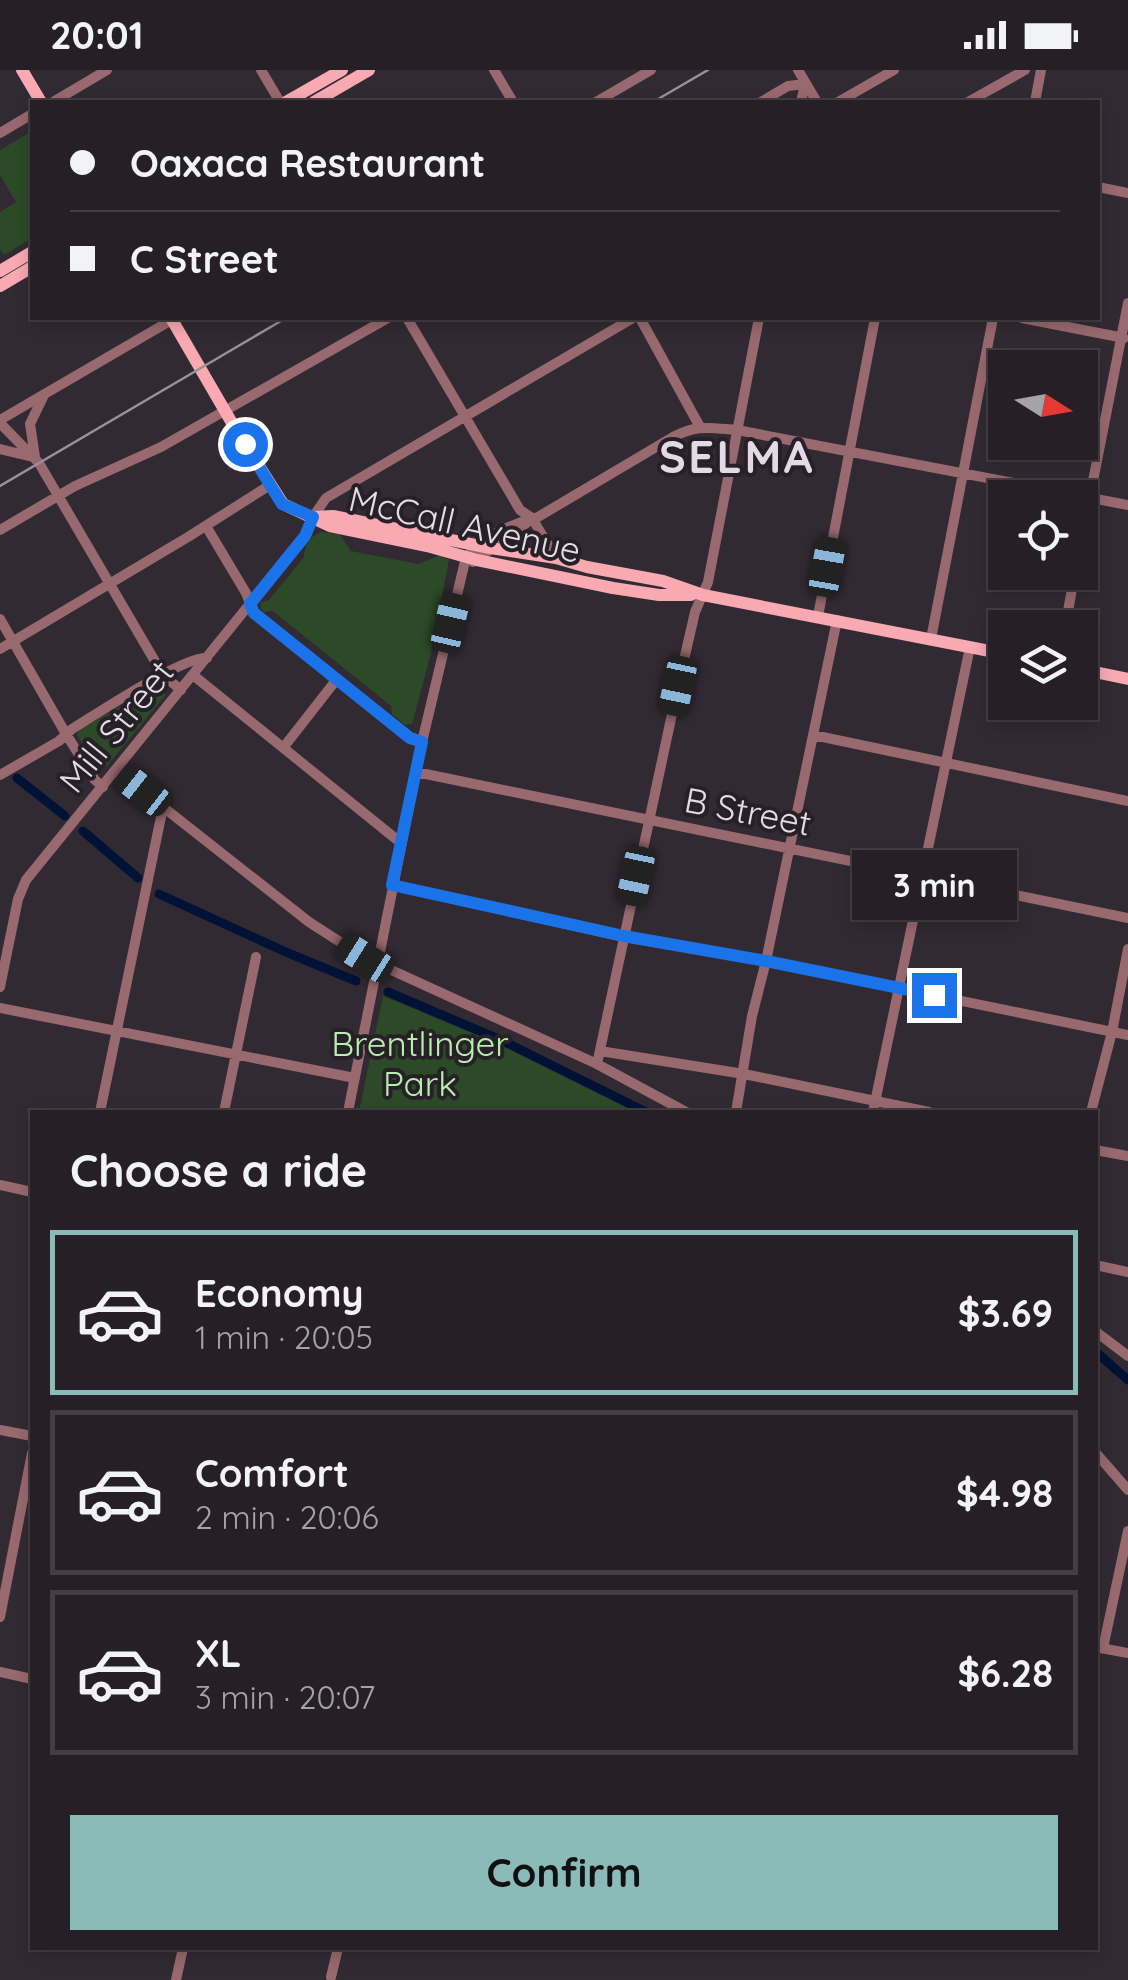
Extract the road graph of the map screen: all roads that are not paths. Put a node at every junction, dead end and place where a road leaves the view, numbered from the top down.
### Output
1 (22, 70) edge
2 (107, 70) edge
3 (261, 70) edge
4 (342, 70) edge
5 (368, 70) edge
6 (494, 70) edge
7 (651, 70) edge
8 (798, 70) edge
9 (894, 70) edge
10 (1025, 70) edge
11 (1041, 70) edge
12 (805, 84) junction
13 (40, 100) edge
14 (56, 100) edge
15 (282, 100) edge
16 (287, 100) edge
17 (317, 100) edge
18 (513, 100) edge
19 (599, 100) edge
20 (764, 100) edge
21 (801, 100) edge
22 (816, 100) edge
23 (842, 100) edge
24 (972, 100) edge
25 (1035, 100) edge
26 (30, 115) edge
27 (0, 133) edge
28 (1100, 187) edge
29 (1128, 193) edge
30 (30, 253) edge
31 (30, 269) edge
32 (0, 271) edge
33 (0, 286) edge
34 (1128, 303) edge
35 (169, 320) edge
36 (173, 320) edge
37 (384, 320) edge
38 (409, 320) edge
39 (633, 320) edge
40 (637, 320) edge
41 (759, 320) edge
42 (875, 320) edge
43 (994, 320) edge
44 (1032, 320) edge
45 (1125, 338) edge
46 (45, 395) junction
47 (225, 410) junction
48 (465, 416) junction
49 (0, 422) edge
50 (700, 427) junction
51 (737, 430) junction
52 (0, 449) edge
53 (849, 452) junction
54 (35, 458) junction
55 (964, 472) junction
56 (1002, 480) edge
57 (1093, 480) edge
58 (270, 485) junction
59 (58, 495) junction
60 (1098, 500) edge
61 (1128, 506) edge
62 (313, 517) junction
63 (532, 518) junction
64 (206, 526) junction
65 (0, 530) edge
66 (484, 546) junction
67 (556, 558) junction
68 (469, 561) junction
69 (110, 583) junction
70 (704, 595) junction
71 (250, 604) junction
72 (818, 616) junction
73 (0, 619) edge
74 (837, 620) junction
75 (932, 639) junction
76 (13, 642) junction
77 (970, 647) junction
78 (0, 649) edge
79 (988, 651) edge
80 (207, 658) junction
81 (1098, 672) edge
82 (164, 674) junction
83 (193, 675) junction
84 (1128, 678) edge
85 (338, 679) junction
86 (181, 690) junction
87 (66, 734) junction
88 (813, 735) junction
89 (422, 742) junction
90 (283, 748) junction
91 (946, 762) junction
92 (116, 770) junction
93 (416, 772) junction
94 (0, 775) edge
95 (103, 787) junction
96 (1128, 801) edge
97 (164, 807) junction
98 (650, 820) junction
99 (401, 842) junction
100 (790, 848) junction
101 (922, 875) junction
102 (392, 885) junction
103 (1128, 918) edge
104 (624, 936) junction
105 (1128, 949) edge
106 (256, 957) dead end
107 (766, 961) junction
108 (377, 964) junction
109 (0, 987) edge
110 (899, 988) junction
111 (0, 1008) edge
112 (116, 1030) junction
113 (1112, 1032) junction
114 (1128, 1035) edge
115 (600, 1051) junction
116 (236, 1055) junction
117 (598, 1064) junction
118 (744, 1074) junction
119 (355, 1078) junction
120 (875, 1106) edge
121 (100, 1110) edge
122 (224, 1110) edge
123 (348, 1110) edge
124 (682, 1110) edge
125 (736, 1110) edge
126 (911, 1110) edge
127 (1092, 1110) edge
128 (1098, 1151) edge
129 (1128, 1156) edge
130 (0, 1186) edge
131 (30, 1192) edge
132 (1098, 1267) edge
133 (1128, 1272) edge
134 (1098, 1333) edge
135 (1128, 1356) edge
136 (0, 1430) edge
137 (30, 1436) edge
138 (1098, 1455) edge
139 (30, 1463) edge
140 (1128, 1490) edge
141 (1128, 1531) edge
142 (0, 1617) edge
143 (1099, 1648) edge
144 (1128, 1653) edge
145 (0, 1672) edge
146 (30, 1678) edge
147 (182, 1950) edge
148 (338, 1950) edge
149 (331, 1977) dead end
150 (176, 1980) edge

1 - 13 main road
2 - 14 street
3 - 15 street
4 - 16 main road
5 - 17 main road
6 - 18 street
7 - 19 street
8 - 12 street
9 - 23 street
10 - 24 street
11 - 25 street
12 - 20 street
12 - 21 street
12 - 22 street
26 - 27 street
28 - 29 street
30 - 32 main road
31 - 33 main road
34 - 45 street
35 - 46 street
36 - 47 main road
37 - 47 street
38 - 48 street
39 - 48 street, Mill Street
40 - 50 street
41 - 51 street
42 - 53 street
43 - 55 street
44 - 45 street
45 - 57 street
46 - 49 street
46 - 54 street
47 - 58 main road
47 - 59 street
48 - 62 street, Mill Street
48 - 63 street
49 - 54 street
50 - 51 street
50 - 63 street
51 - 53 street
51 - 70 street
52 - 54 street
53 - 55 street
53 - 72 street
54 - 59 street
55 - 56 street
55 - 75 street
58 - 62 main road
58 - 64 street
59 - 65 street
59 - 69 street
60 - 61 street
62 - 66 main road, McCall Avenue
62 - 68 main road, McCall Avenue
62 - 71 street, Mill Street
63 - 66 street
63 - 67 street
64 - 69 street
64 - 71 street
66 - 67 main road, McCall Avenue
66 - 68 street
67 - 70 main road, McCall Avenue
68 - 70 main road, McCall Avenue
68 - 89 street
69 - 76 street
69 - 82 street
70 - 72 main road, McCall Avenue
70 - 98 street
71 - 80 street, Mill Street
71 - 85 street
72 - 74 main road, McCall Avenue
73 - 76 street
74 - 75 main road, McCall Avenue
74 - 88 street
75 - 77 main road, McCall Avenue
76 - 78 street
76 - 87 street
77 - 79 main road, McCall Avenue
77 - 91 street
80 - 82 street
80 - 83 street, Mill Street
81 - 84 main road
82 - 86 street
82 - 87 street
83 - 86 street, Mill Street
83 - 90 street
85 - 89 street
85 - 90 street
86 - 92 street, Mill Street
87 - 94 street
87 - 95 street
88 - 91 street
88 - 100 street
89 - 93 street
90 - 99 street
91 - 96 street
91 - 101 street
92 - 95 street, Mill Street
92 - 97 street
93 - 98 street, B Street
93 - 99 street
95 - 109 street, Mill Street
97 - 108 street
97 - 112 street
98 - 100 street, B Street
98 - 104 street
99 - 102 street
100 - 101 street, B Street
100 - 107 street
101 - 103 street, B Street
101 - 110 street
102 - 104 street
102 - 108 street
104 - 107 street
104 - 115 street
105 - 113 street
106 - 116 street
107 - 110 street
107 - 118 street
108 - 117 street
108 - 119 street
110 - 113 street
110 - 120 street
111 - 112 street
112 - 116 street
112 - 121 street
113 - 114 street
113 - 127 street
115 - 117 street
115 - 118 street
116 - 119 street
116 - 122 street
117 - 124 street
118 - 120 street
118 - 125 street
119 - 123 street
120 - 126 street
128 - 129 street
130 - 131 street
132 - 133 street
134 - 135 street
136 - 137 street
138 - 140 street
139 - 142 street
141 - 143 street
143 - 144 street
145 - 146 street
147 - 150 street
148 - 149 street

